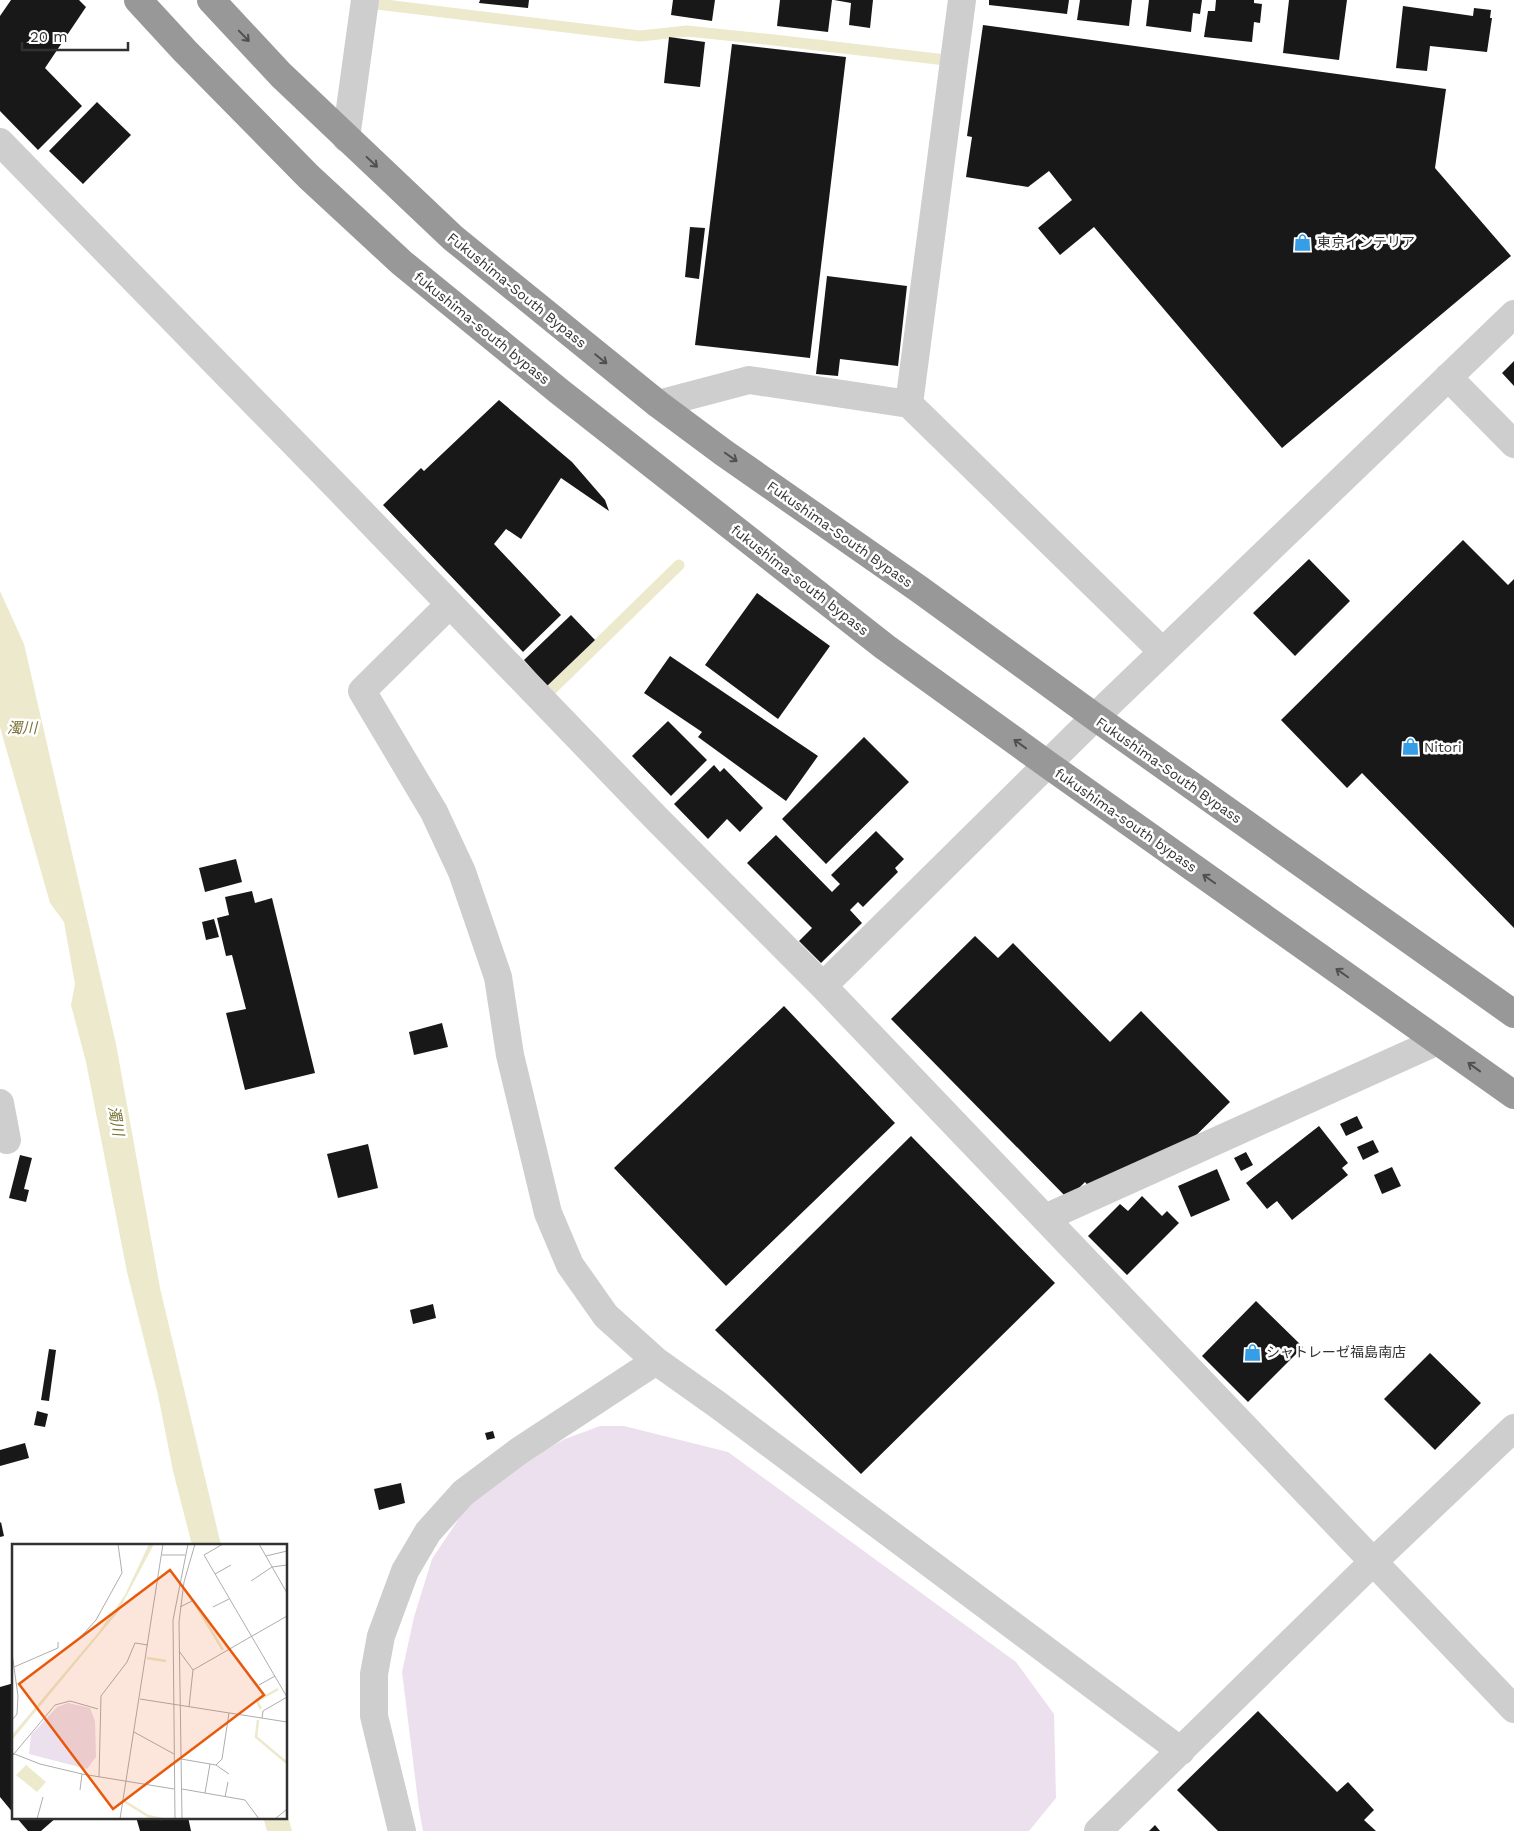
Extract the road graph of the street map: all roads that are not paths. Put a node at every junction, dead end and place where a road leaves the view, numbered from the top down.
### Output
1 (138, 0) edge
2 (211, 0) edge
3 (365, 0) edge
4 (962, 0) edge
5 (346, 138) junction
6 (0, 142) edge
7 (1514, 314) edge
8 (1448, 377) junction
9 (658, 404) junction
10 (909, 404) junction
11 (1514, 444) edge
12 (450, 604) junction
13 (1163, 652) junction
14 (1095, 717) junction
15 (1047, 764) junction
16 (823, 986) junction
17 (1514, 1014) edge
18 (1438, 1041) junction
19 (1514, 1095) edge
20 (0, 1103) edge
21 (7, 1140) dead end
22 (1045, 1218) junction
23 (656, 1361) junction
24 (1514, 1428) edge
25 (1373, 1562) junction
26 (1514, 1709) edge
27 (1181, 1750) junction
28 (402, 1831) edge
29 (1098, 1831) edge

15 -> 1 highway, fukushima-south bypass
2 -> 5 highway, Fukushima-South Bypass
3 - 5 street
4 - 10 street
5 -> 9 highway, Fukushima-South Bypass
6 - 12 street
7 - 8 street
8 - 11 street
8 - 13 street
9 - 10 street
9 -> 14 highway, Fukushima-South Bypass
10 - 13 street
12 - 16 street
12 - 23 street
13 - 14 street
14 - 15 street
14 - 17 highway, Fukushima-South Bypass
15 - 16 street
18 -> 15 highway, fukushima-south bypass
16 - 22 street
19 -> 18 highway, fukushima-south bypass
18 - 22 street
20 - 21 street
22 - 25 street
23 - 27 street
23 - 28 street
24 - 25 street
25 - 26 street
25 - 27 street
27 - 29 street

